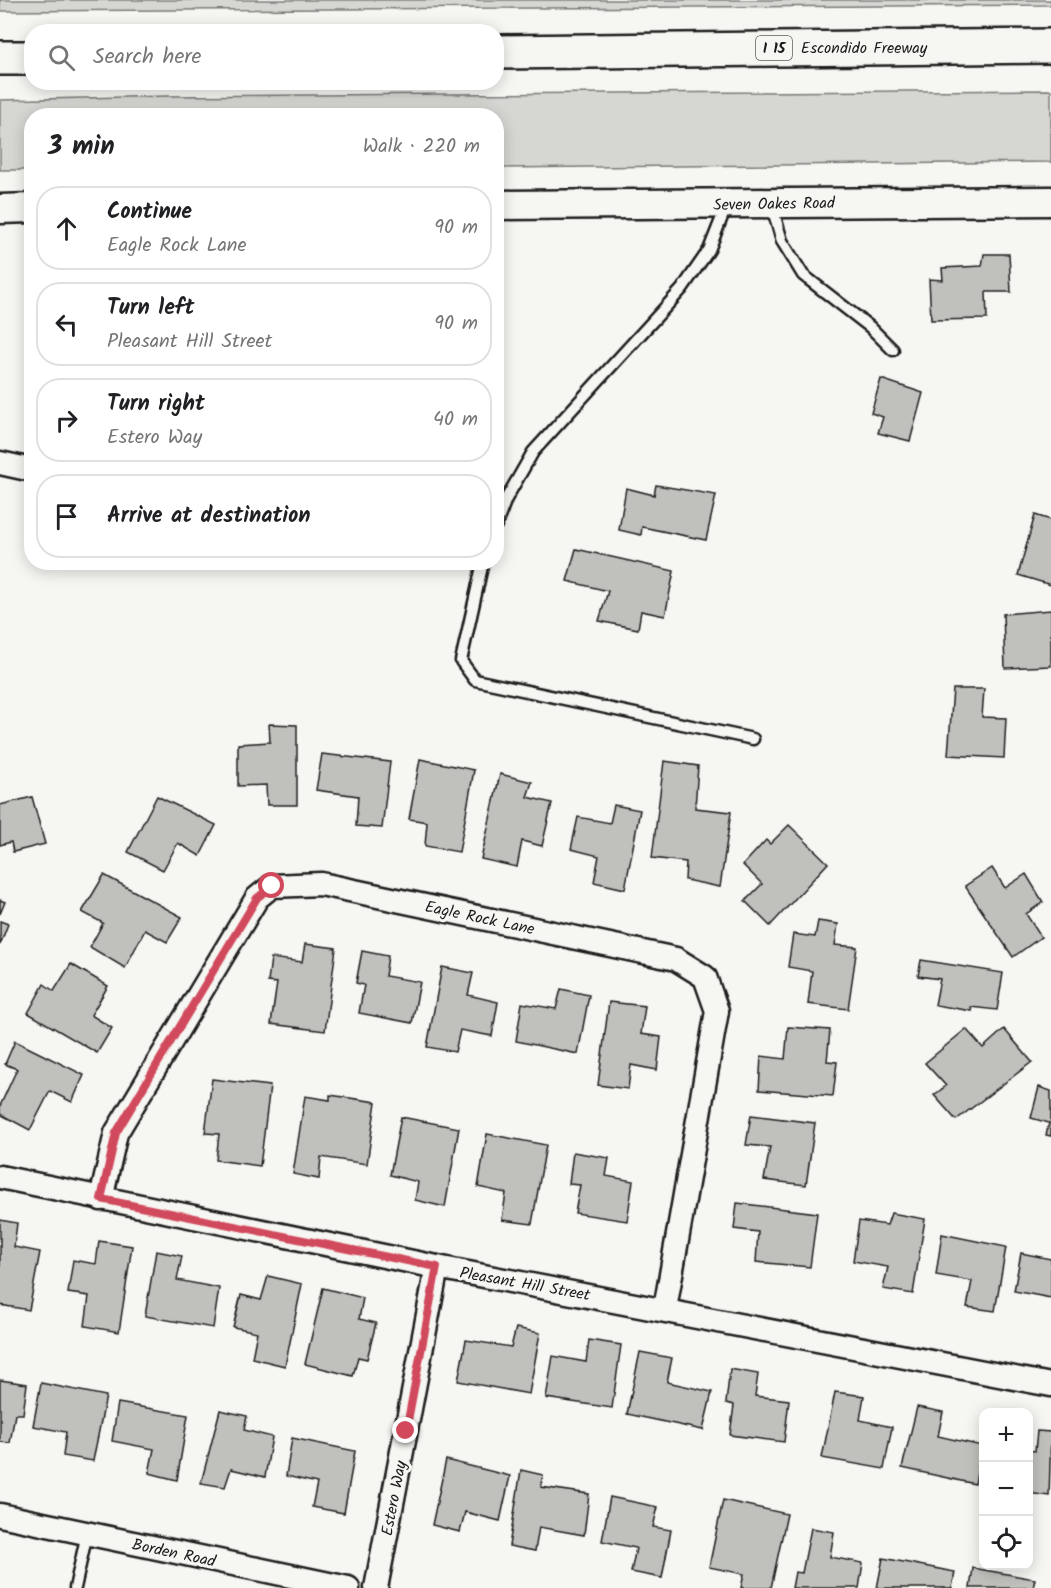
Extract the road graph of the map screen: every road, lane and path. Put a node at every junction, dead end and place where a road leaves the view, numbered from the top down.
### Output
1 (1051, 46) edge
2 (504, 52) edge
3 (0, 58) edge
4 (24, 58) edge
5 (1051, 201) edge
6 (771, 203) junction
7 (727, 204) junction
8 (504, 205) edge
9 (0, 208) edge
10 (24, 208) edge
11 (893, 350) dead end
12 (0, 463) edge
13 (24, 468) edge
14 (504, 504) edge
15 (481, 570) edge
16 (753, 739) dead end
17 (0, 1177) edge
18 (101, 1199) junction
19 (437, 1267) junction
20 (665, 1309) junction
21 (1051, 1385) edge
22 (0, 1515) edge
23 (87, 1533) junction
24 (75, 1588) edge
25 (348, 1588) edge
26 (376, 1588) edge

1 - 2 highway, Escondido Freeway / I 15
3 - 4 highway
5 - 6 street, Seven Oakes Road
6 - 7 street, Seven Oakes Road
6 - 11 lane
7 - 8 street, Seven Oakes Road
7 - 14 lane
9 - 10 street
12 - 13 street
15 - 16 lane
17 - 18 street, Pleasant Hill Street
18 - 19 street, Pleasant Hill Street
18 - 20 street, Eagle Rock Lane
19 - 20 street, Pleasant Hill Street
19 - 26 street, Estero Way
20 - 21 street, Pleasant Hill Street
22 - 23 street, Borden Road
23 - 24 lane
23 - 25 street, Borden Road

